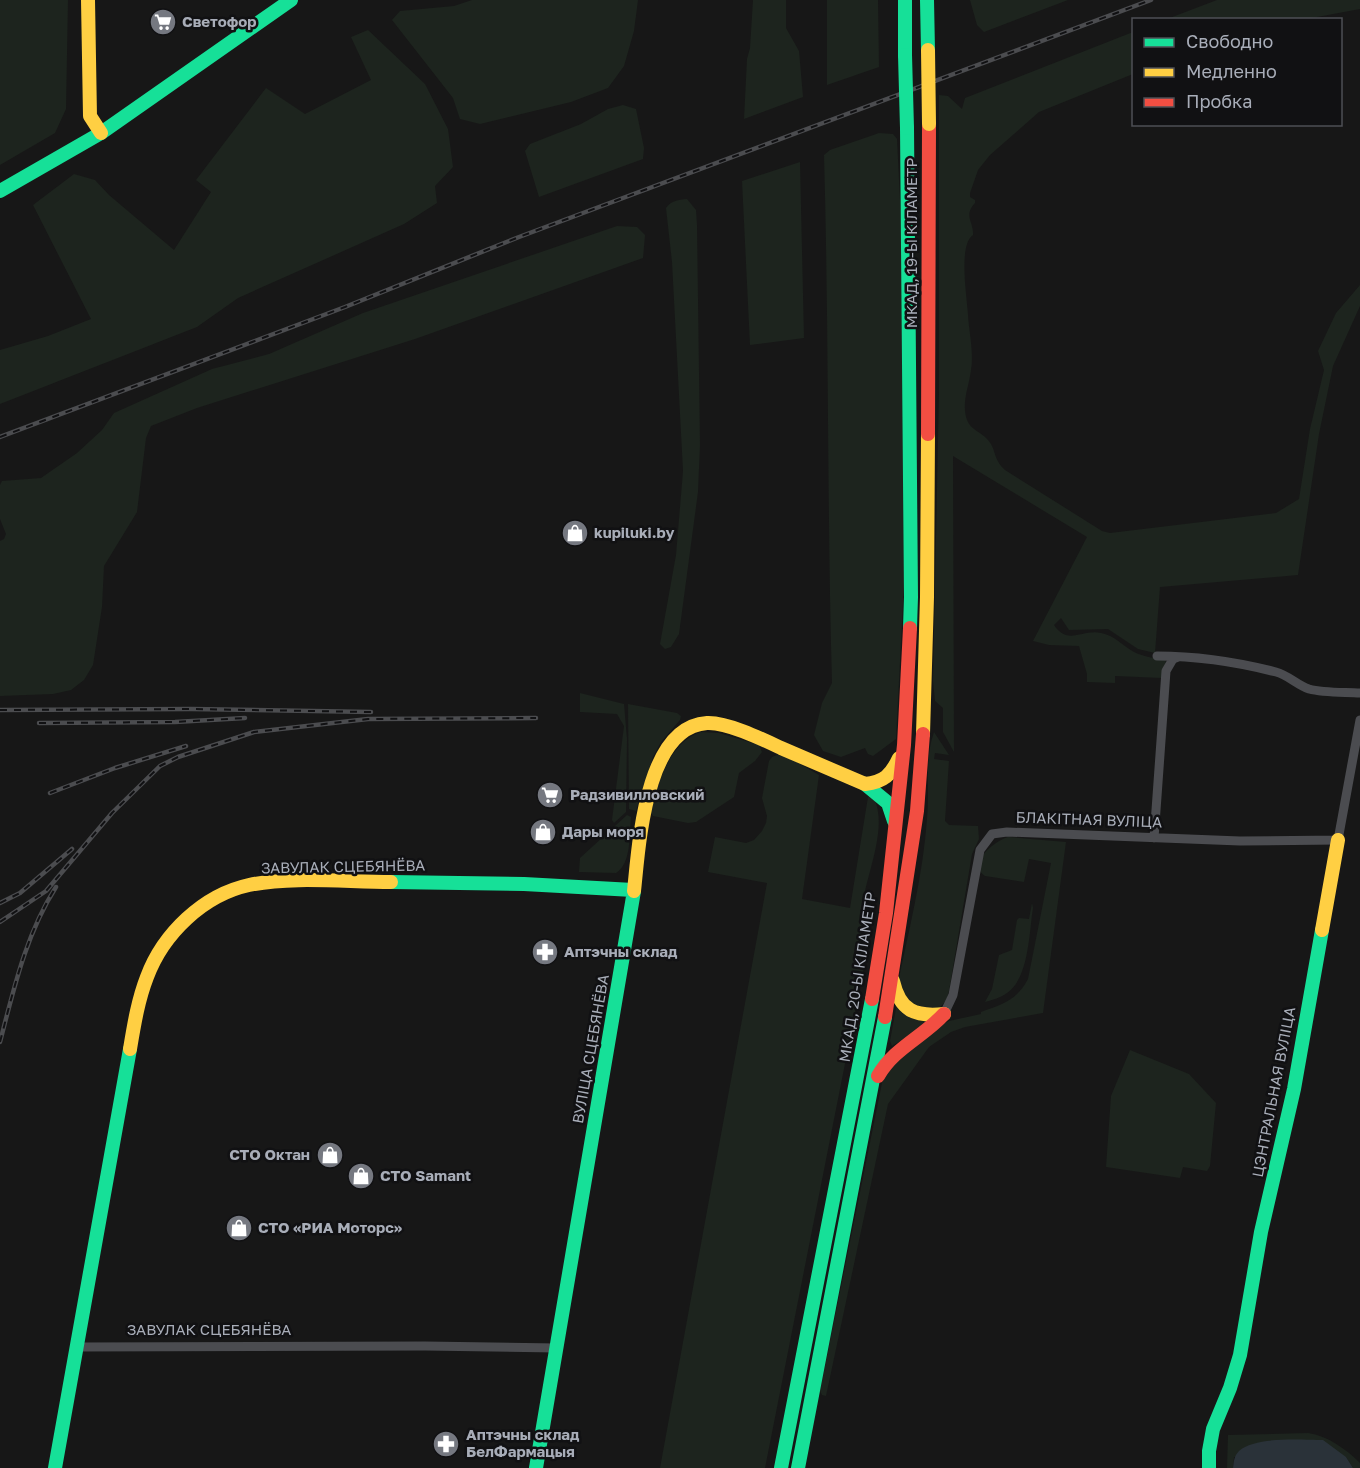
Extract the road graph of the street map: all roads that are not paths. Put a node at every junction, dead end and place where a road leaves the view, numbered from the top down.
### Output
1 (88, 0) edge
2 (291, 0) edge
3 (905, 0) edge
4 (927, 0) edge
5 (100, 133) junction
6 (0, 191) edge
7 (911, 485) joint
8 (1156, 656) dead end
9 (1180, 656) junction
10 (1360, 693) edge
11 (1360, 720) edge
12 (904, 745) junction
13 (865, 784) junction
14 (1154, 837) junction
15 (1338, 840) junction
16 (895, 841) junction
17 (633, 890) junction
18 (892, 973) junction
19 (944, 1014) junction
20 (872, 1090) junction
21 (78, 1347) junction
22 (557, 1348) junction
23 (55, 1468) edge
24 (536, 1468) edge
25 (781, 1468) edge
26 (798, 1468) edge
27 (1209, 1468) edge

1 - 5 main road
2 - 5 main road
3 - 7 main road, МКАД, 19-Ы КІЛАМЕТР, bridge
4 - 18 main road, МКАД, 19-Ы КІЛАМЕТР, bridge
5 - 6 main road
7 - 12 main road, МКАД, 20-Ы КІЛАМЕТР
8 - 9 street
9 - 10 street
9 - 14 street
11 - 15 street, ЦЭНТРАЛЬНАЯ ВУЛІЦА
12 - 13 main road
12 - 16 main road, МКАД, 20-Ы КІЛАМЕТР
13 - 16 main road, ВУЛІЦА СЦЕБЯНЁВА
13 - 17 main road, ВУЛІЦА СЦЕБЯНЁВА
14 - 15 street, БЛАКІТНАЯ ВУЛІЦА
14 - 19 street, БЛАКІТНАЯ ВУЛІЦА
15 - 27 main road, ЦЭНТРАЛЬНАЯ ВУЛІЦА
16 - 25 main road, МКАД, 20-Ы КІЛАМЕТР
17 - 21 main road, ЗАВУЛАК СЦЕБЯНЁВА
17 - 22 main road, ВУЛІЦА СЦЕБЯНЁВА
18 - 19 main road
18 - 20 main road
19 - 20 main road
20 - 26 main road
21 - 22 street, ЗАВУЛАК СЦЕБЯНЁВА
21 - 23 main road, ЗАВУЛАК СЦЕБЯНЁВА
22 - 24 main road, ВУЛІЦА СЦЕБЯНЁВА

